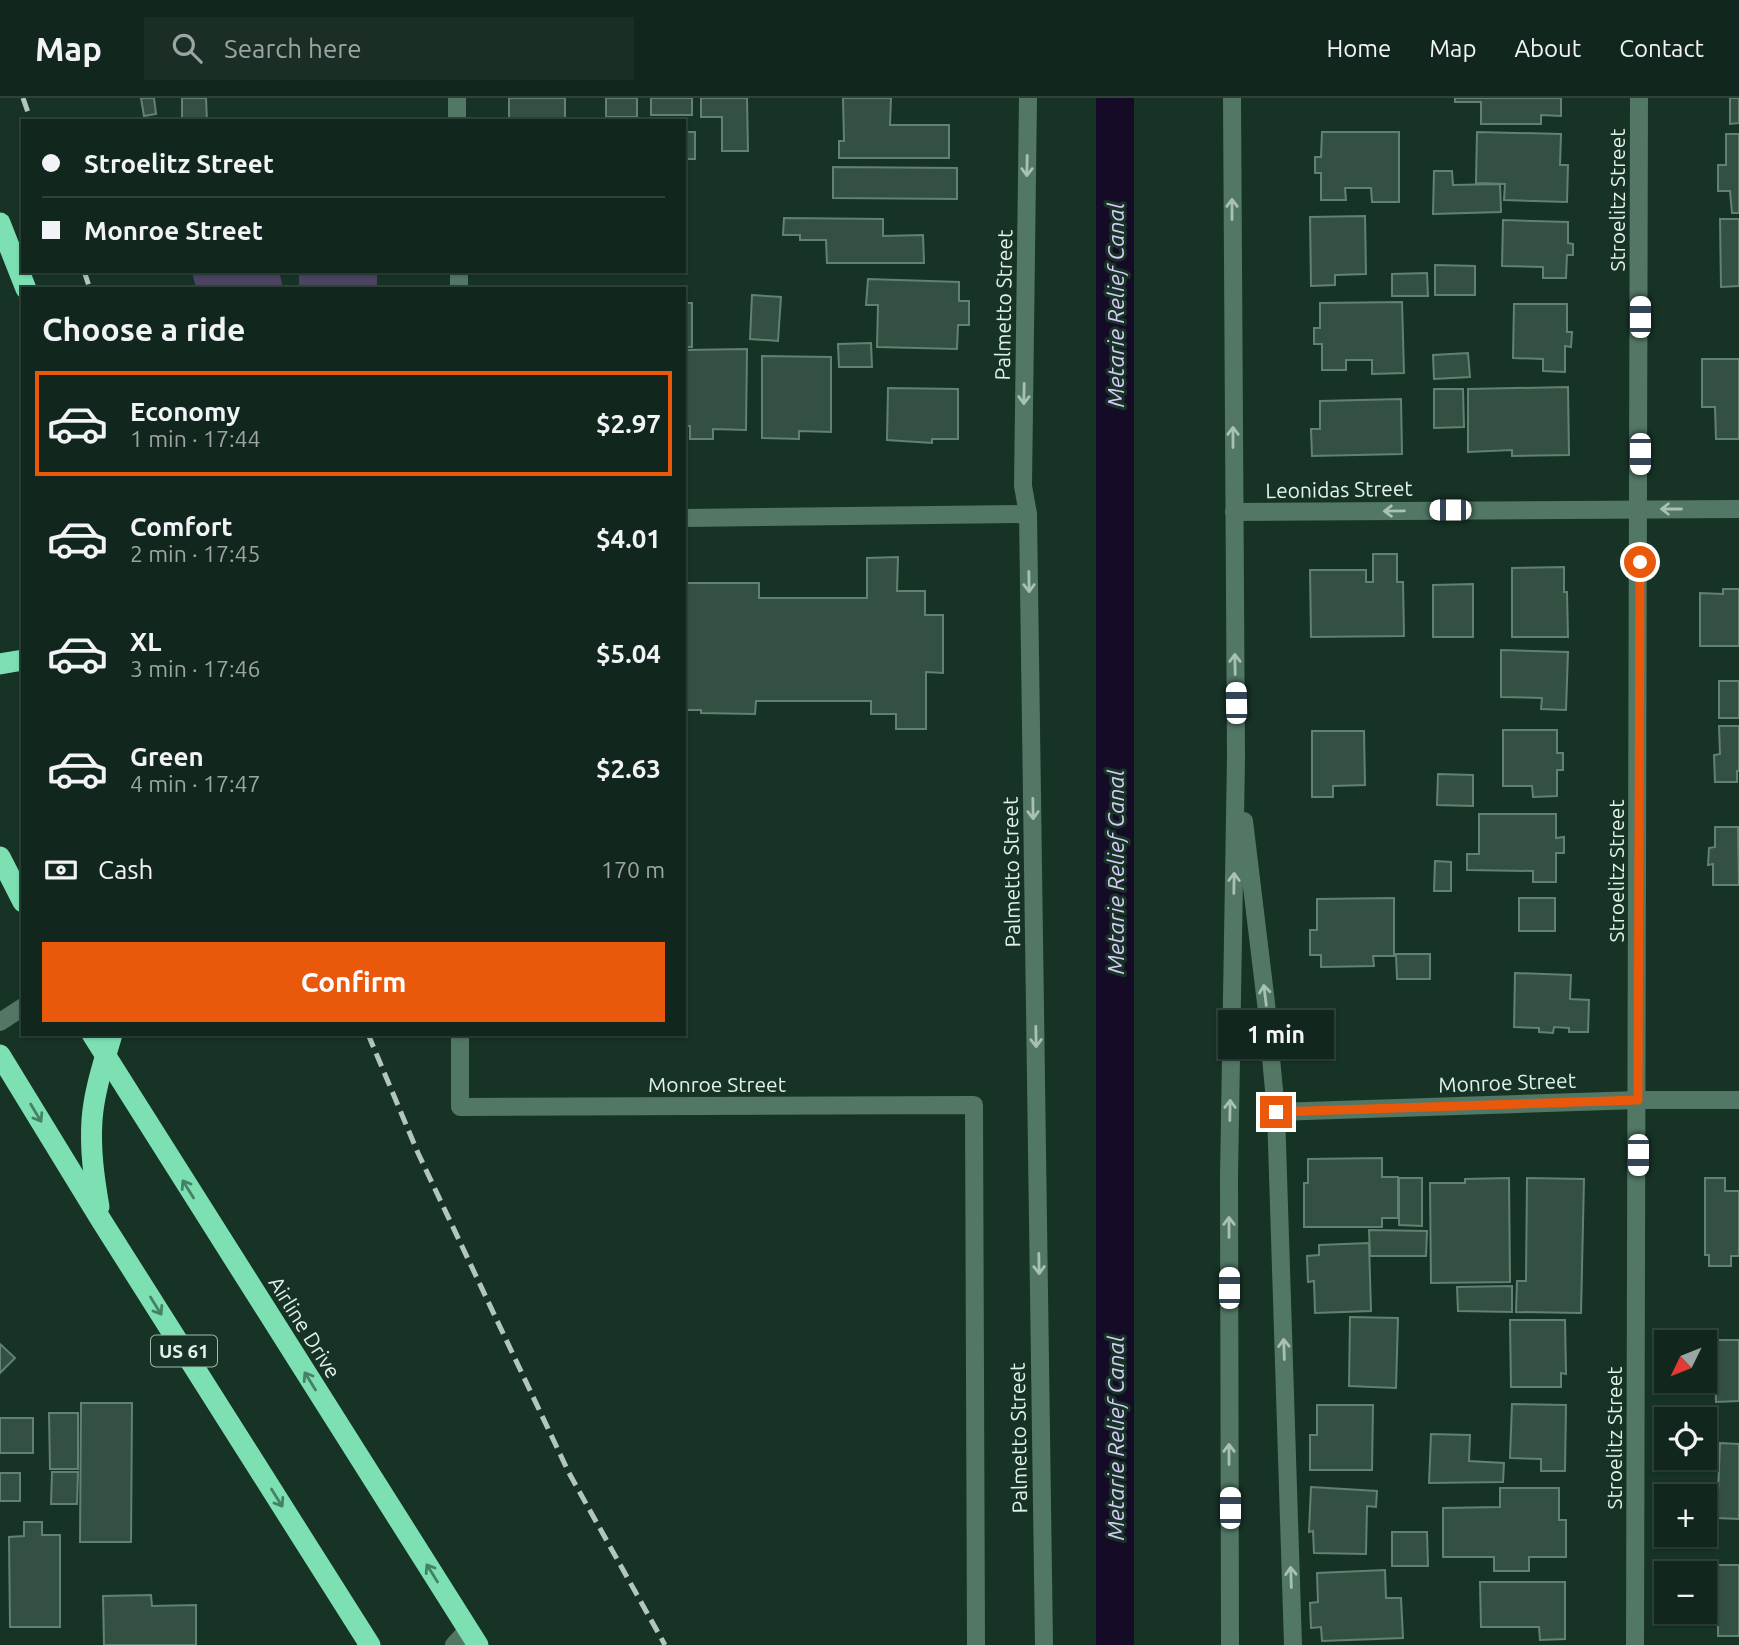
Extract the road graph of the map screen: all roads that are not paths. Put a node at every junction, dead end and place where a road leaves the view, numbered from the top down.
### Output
1 (457, 98) edge
2 (1028, 98) edge
3 (1232, 98) edge
4 (1639, 98) edge
5 (457, 119) edge
6 (0, 223) edge
7 (25, 287) edge
8 (1640, 509) junction
9 (1739, 509) edge
10 (1234, 512) junction
11 (1028, 514) junction
12 (686, 518) edge
13 (21, 660) edge
14 (0, 664) edge
15 (1236, 757) junction
16 (0, 856) edge
17 (21, 898) edge
18 (21, 1008) edge
19 (0, 1022) edge
20 (93, 1036) edge
21 (111, 1036) edge
22 (460, 1036) edge
23 (0, 1055) edge
24 (105, 1059) junction
25 (1638, 1100) junction
26 (1739, 1100) edge
27 (974, 1105) joint
28 (1276, 1112) junction
29 (101, 1220) junction
30 (467, 1640) edge
31 (370, 1645) edge
32 (976, 1645) edge
33 (1044, 1645) edge
34 (1230, 1645) edge
35 (1293, 1645) edge
36 (1635, 1645) edge

1 - 5 street
2 -> 11 street, Palmetto Street
10 -> 3 street
4 - 8 street, Stroelitz Street
6 - 7 highway
9 -> 8 street, Leonidas Street
8 -> 10 street, Leonidas Street
8 - 25 street, Stroelitz Street
15 -> 10 street
11 - 12 street
11 -> 33 street, Palmetto Street
13 - 14 highway
28 -> 15 street
34 -> 15 street
16 - 17 highway
18 - 19 street
20 - 24 highway, Airline Drive
21 - 24 highway
22 - 27 street, Monroe Street
23 -> 29 highway, US 61
24 - 29 highway
30 -> 24 highway, Airline Drive
25 - 26 street, Monroe Street
25 - 28 street, Monroe Street
25 - 36 street, Stroelitz Street
27 - 32 street, Palmetto Street
35 -> 28 street
29 -> 31 highway, US 61

